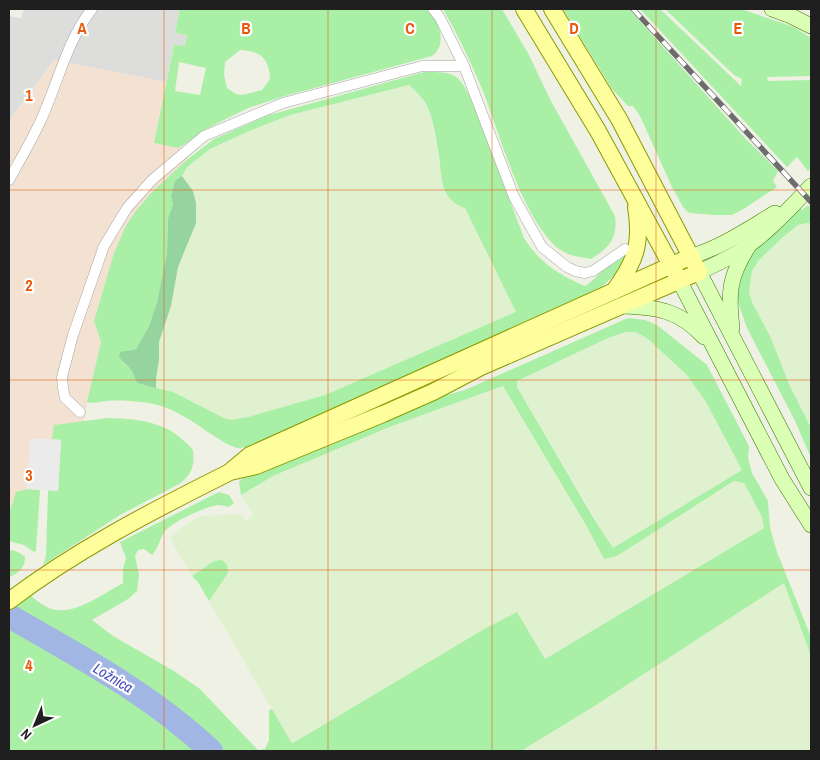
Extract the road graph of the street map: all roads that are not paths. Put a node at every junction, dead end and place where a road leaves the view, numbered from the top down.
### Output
1 (92, 9) edge
2 (433, 9) edge
3 (524, 9) edge
4 (552, 9) edge
5 (772, 9) edge
6 (811, 26) edge
7 (464, 66) junction
8 (9, 180) edge
9 (811, 186) edge
10 (634, 197) junction
11 (800, 198) junction
12 (752, 242) junction
13 (625, 249) dead end
14 (692, 256) junction
15 (699, 272) junction
16 (676, 273) junction
17 (616, 299) junction
18 (734, 336) junction
19 (713, 346) junction
20 (80, 412) dead end
21 (811, 488) edge
22 (811, 525) edge
23 (9, 601) edge

1 - 8 street
2 - 7 street
3 - 10 main road
4 - 14 main road
5 - 6 main road
7 - 13 street
7 - 20 street
9 - 11 main road
10 - 16 main road
10 - 17 main road
11 - 12 main road
11 - 14 main road
12 - 15 main road
12 - 18 main road
14 - 15 main road
14 - 16 main road
15 - 16 main road
15 - 18 main road
16 - 17 main road
16 - 19 main road
17 - 19 main road
17 - 23 main road
18 - 21 main road
19 - 22 main road

